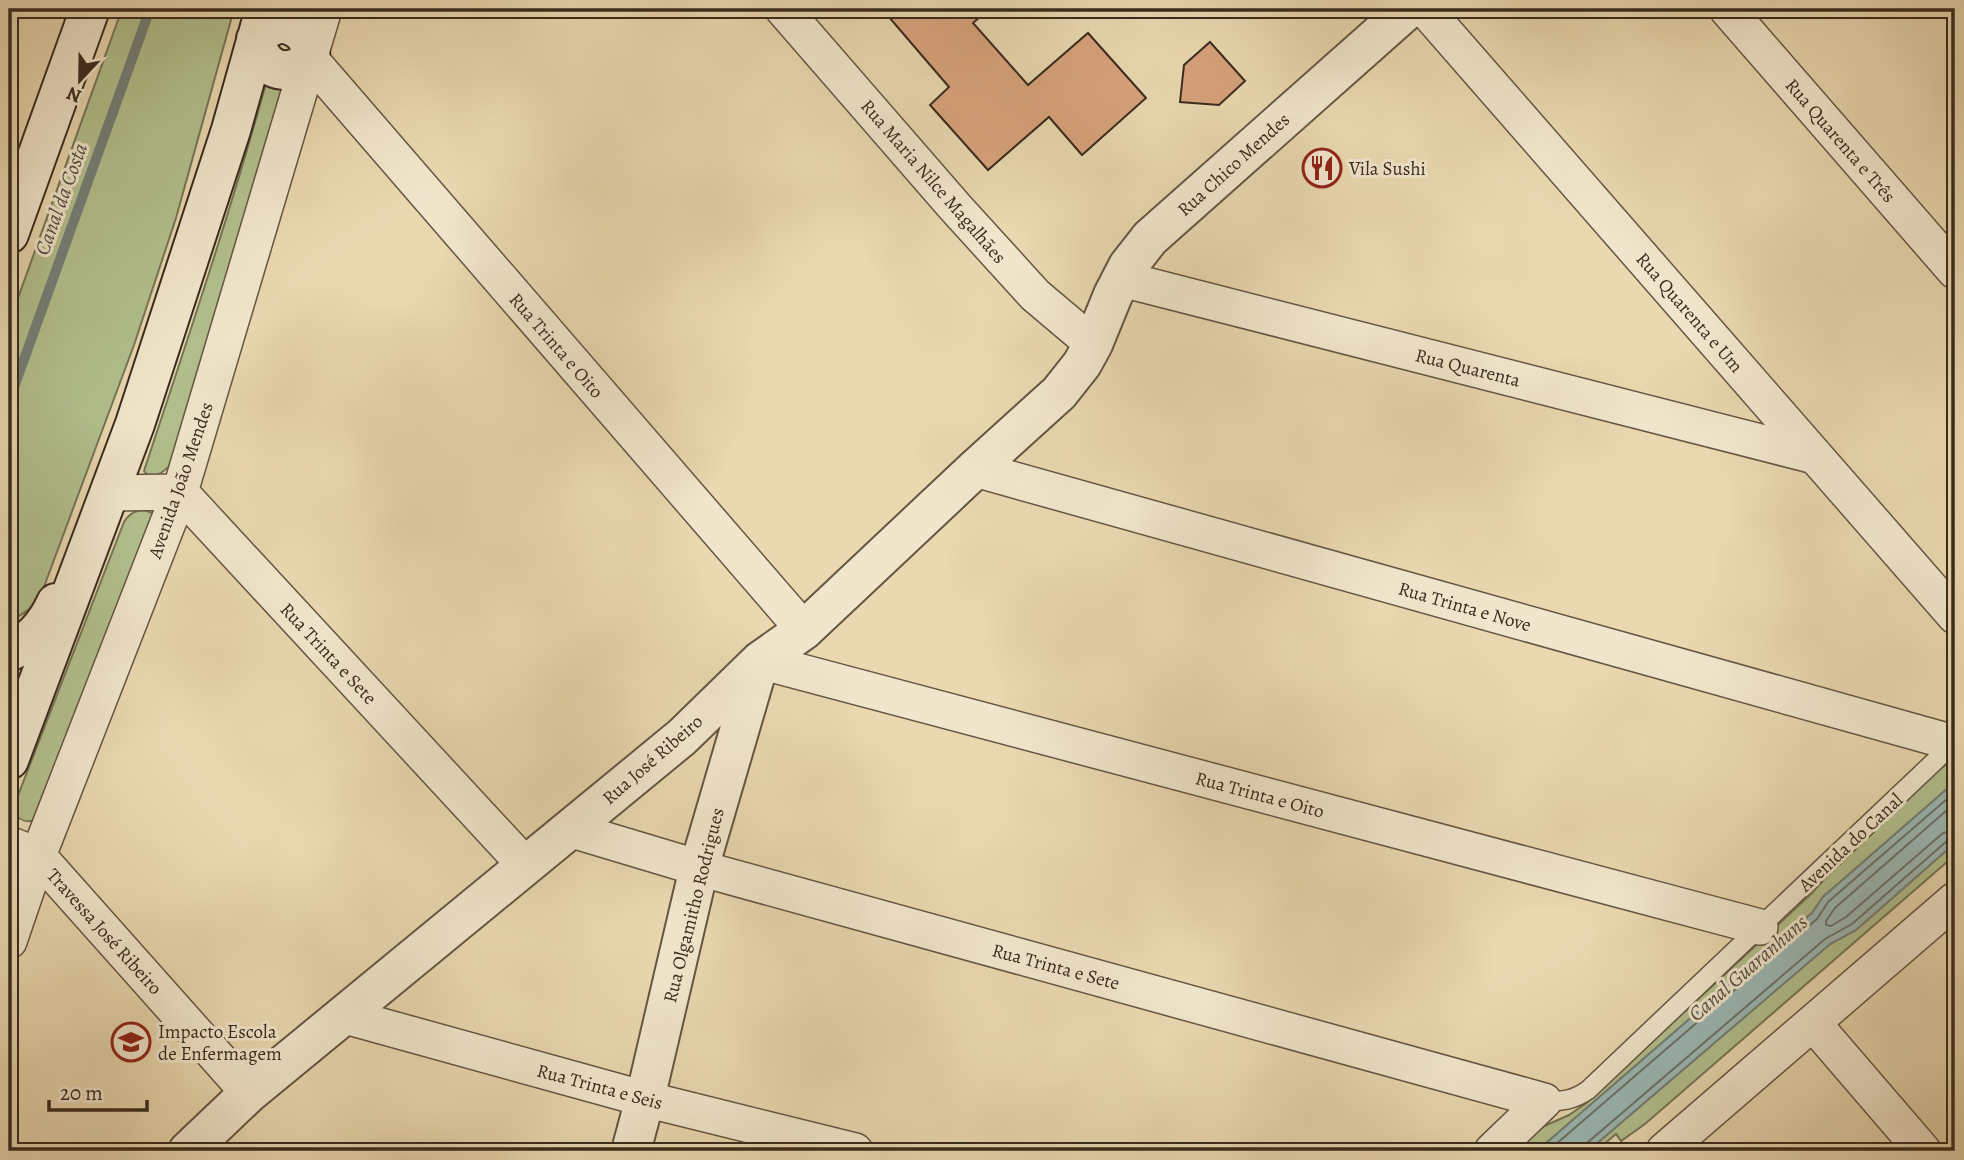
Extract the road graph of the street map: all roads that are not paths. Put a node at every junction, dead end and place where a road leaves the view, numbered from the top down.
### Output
1 (90, 9) edge
2 (783, 9) edge
3 (1408, 9) edge
4 (1425, 9) edge
5 (1727, 9) edge
6 (286, 41) edge
7 (9, 234) edge
8 (1955, 271) edge
9 (1122, 279) junction
10 (1093, 344) junction
11 (1815, 456) junction
12 (975, 469) junction
13 (180, 492) junction
14 (110, 493) junction
15 (91, 544) junction
16 (1955, 616) edge
17 (804, 630) junction
18 (9, 652) edge
19 (760, 660) junction
20 (1955, 743) edge
21 (9, 760) edge
22 (569, 829) junction
23 (24, 850) edge
24 (526, 866) junction
25 (699, 868) junction
26 (1955, 900) edge
27 (1760, 927) junction
28 (9, 941) edge
29 (345, 1016) junction
30 (1813, 1023) junction
31 (249, 1093) junction
32 (645, 1099) junction
33 (1544, 1101) junction
34 (188, 1151) edge
35 (631, 1151) edge
36 (855, 1151) edge
37 (1492, 1151) edge
38 (1664, 1151) edge
39 (1923, 1151) edge

1 - 7 street
2 - 10 street, Rua Maria Nilce Magalhães
3 - 9 street, Rua Chico Mendes
4 - 11 street, Rua Quarenta e Um
5 - 8 street, Rua Quarenta e Três
6 - 13 street, Avenida João Mendes
6 - 14 street
6 - 17 street, Rua Trinta e Oito
9 - 10 street, Rua Chico Mendes
9 - 11 street, Rua Quarenta
10 - 12 street, Rua José Ribeiro
11 - 16 street, Rua Quarenta e Um
12 - 17 street, Rua José Ribeiro
12 - 20 street, Rua Trinta e Nove
13 - 14 street
13 - 23 street, Avenida João Mendes
13 - 24 street, Rua Trinta e Sete
14 - 15 street
15 - 18 street
15 - 21 street
17 - 19 street, Rua José Ribeiro
19 - 22 street, Rua José Ribeiro
19 - 25 street, Rua Olgamitho Rodrigues
19 - 27 street, Rua Trinta e Oito
20 - 27 lane, Avenida do Canal
22 - 24 street, Rua José Ribeiro
22 - 25 street, Rua Trinta e Sete
23 - 28 street, Avenida João Mendes
23 - 31 street, Travessa José Ribeiro
24 - 29 street, Rua José Ribeiro
25 - 32 street, Rua Olgamitho Rodrigues
25 - 33 street, Rua Trinta e Sete
26 - 30 street
27 - 33 lane, Avenida do Canal
29 - 31 street, Rua José Ribeiro
29 - 32 street, Rua Trinta e Seis
30 - 38 street
30 - 39 street
31 - 34 street, Rua José Ribeiro
32 - 35 street, Rua Olgamitho Rodrigues
32 - 36 street, Rua Trinta e Seis
33 - 37 street

